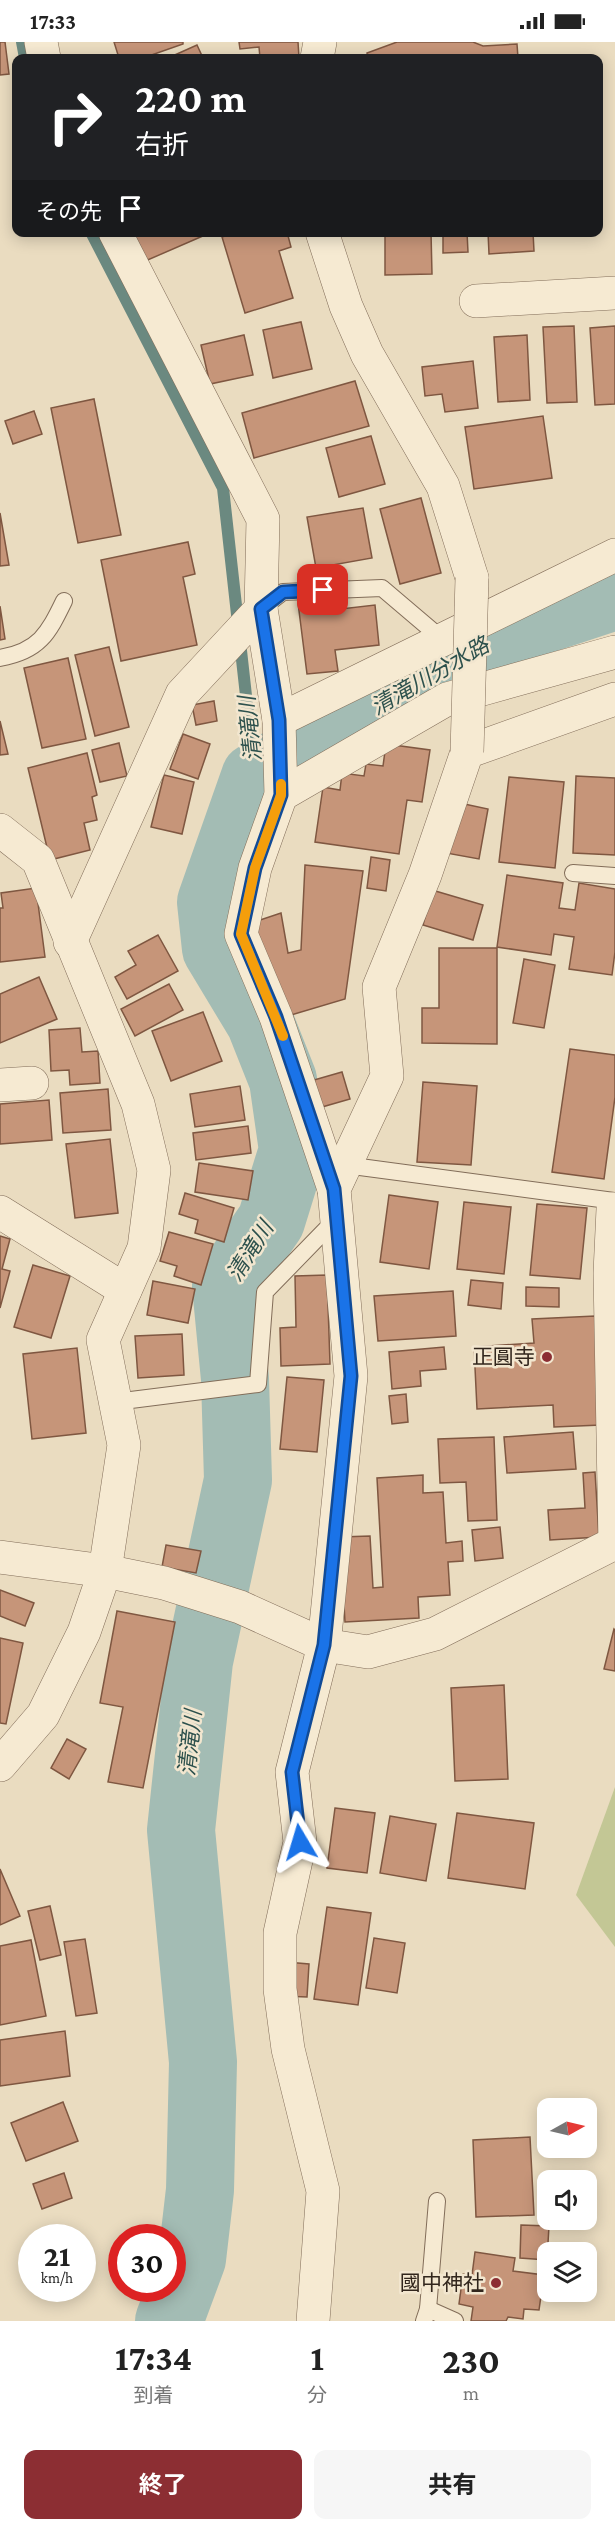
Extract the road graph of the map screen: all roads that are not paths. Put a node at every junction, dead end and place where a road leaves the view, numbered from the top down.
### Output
1 (118, 237) edge
2 (324, 237) edge
3 (615, 293) edge
4 (476, 301) dead end
5 (615, 555) edge
6 (64, 601) dead end
7 (255, 616) junction
8 (442, 639) junction
9 (615, 652) edge
10 (0, 658) edge
11 (615, 699) edge
12 (279, 729) junction
13 (467, 752) junction
14 (281, 787) junction
15 (0, 830) edge
16 (573, 873) dead end
17 (615, 876) edge
18 (70, 942) junction
19 (32, 1083) dead end
20 (0, 1085) edge
21 (339, 1191) junction
22 (614, 1205) edge
23 (0, 1212) edge
24 (125, 1290) junction
25 (115, 1402) junction
26 (615, 1543) edge
27 (0, 1557) edge
28 (105, 1571) junction
29 (324, 1645) junction
30 (0, 1765) edge
31 (437, 2201) dead end
32 (426, 2315) edge
33 (313, 2321) edge
34 (455, 2321) edge

1 - 7 street
2 - 13 street, bridge
3 - 4 street
5 - 8 street
6 - 10 lane
7 - 8 lane
7 - 12 street
7 - 18 street
8 - 12 street
9 - 14 street
11 - 13 street
12 - 14 street
13 - 21 street
14 - 21 street
15 - 18 street
16 - 17 lane
18 - 24 street
19 - 20 street
21 - 22 lane
21 - 25 lane
21 - 29 street
22 - 26 street
23 - 24 street
24 - 25 street
25 - 28 street
26 - 29 street
27 - 28 street
28 - 29 street
28 - 30 street
29 - 33 street
31 - 32 lane
32 - 34 lane

